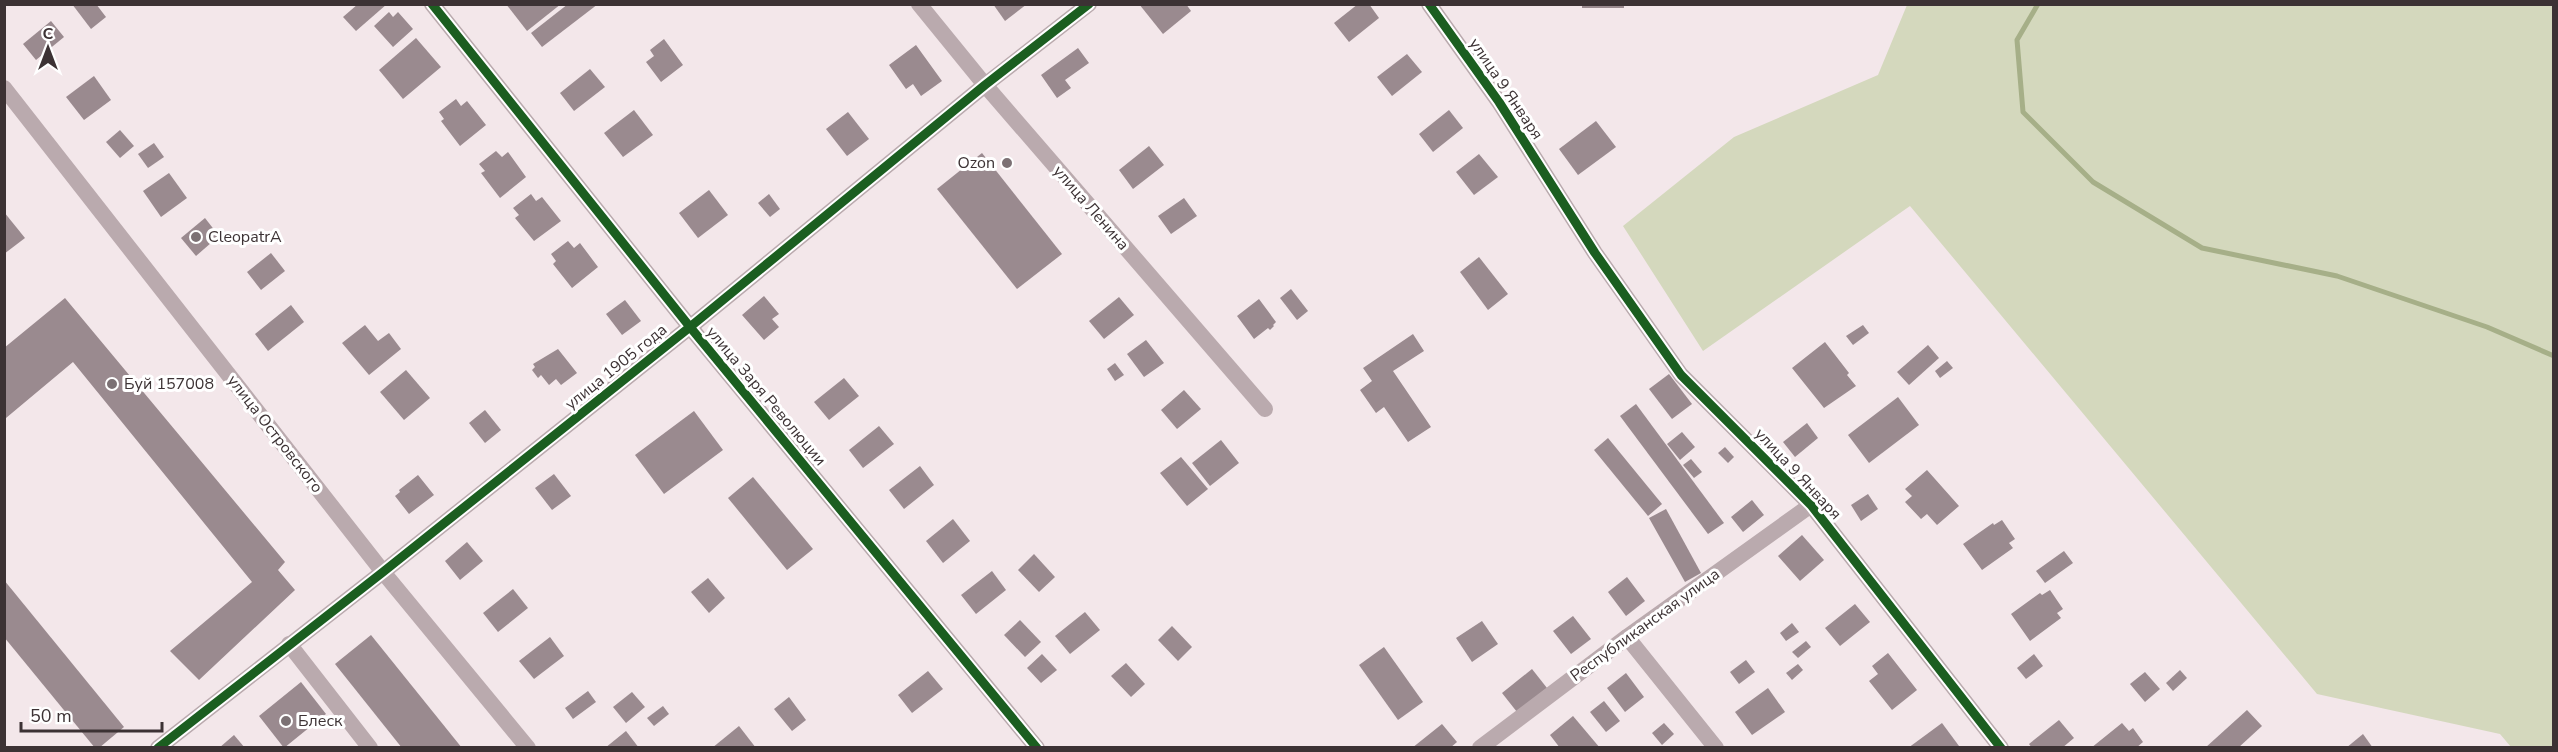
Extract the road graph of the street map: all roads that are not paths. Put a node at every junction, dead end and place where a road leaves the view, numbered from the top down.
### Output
1 (432, 4) edge
2 (919, 4) edge
3 (1089, 4) edge
4 (1429, 4) edge
5 (985, 85) junction
6 (4, 88) edge
7 (690, 327) junction
8 (1265, 409) dead end
9 (1811, 505) junction
10 (383, 572) junction
11 (1627, 637) junction
12 (290, 644) junction
13 (159, 747) edge
14 (370, 747) edge
15 (528, 747) edge
16 (1036, 747) edge
17 (1480, 747) edge
18 (1716, 747) edge
19 (2001, 747) edge

1 - 7 street, улица Заря Революции
2 - 5 street, улица Ленина
3 - 5 street, улица 1905 года
4 - 9 street, улица 9 Января
5 - 7 street, улица 1905 года
5 - 8 street, улица Ленина
6 - 10 street, улица Островского
7 - 10 street, улица 1905 года
7 - 16 street, улица Заря Революции
9 - 11 street, Республиканская улица
9 - 19 street, улица 9 Января
10 - 12 street, улица 1905 года
10 - 15 street, улица Островского
11 - 17 street, Республиканская улица
11 - 18 street
12 - 13 street, улица 1905 года
12 - 14 street

